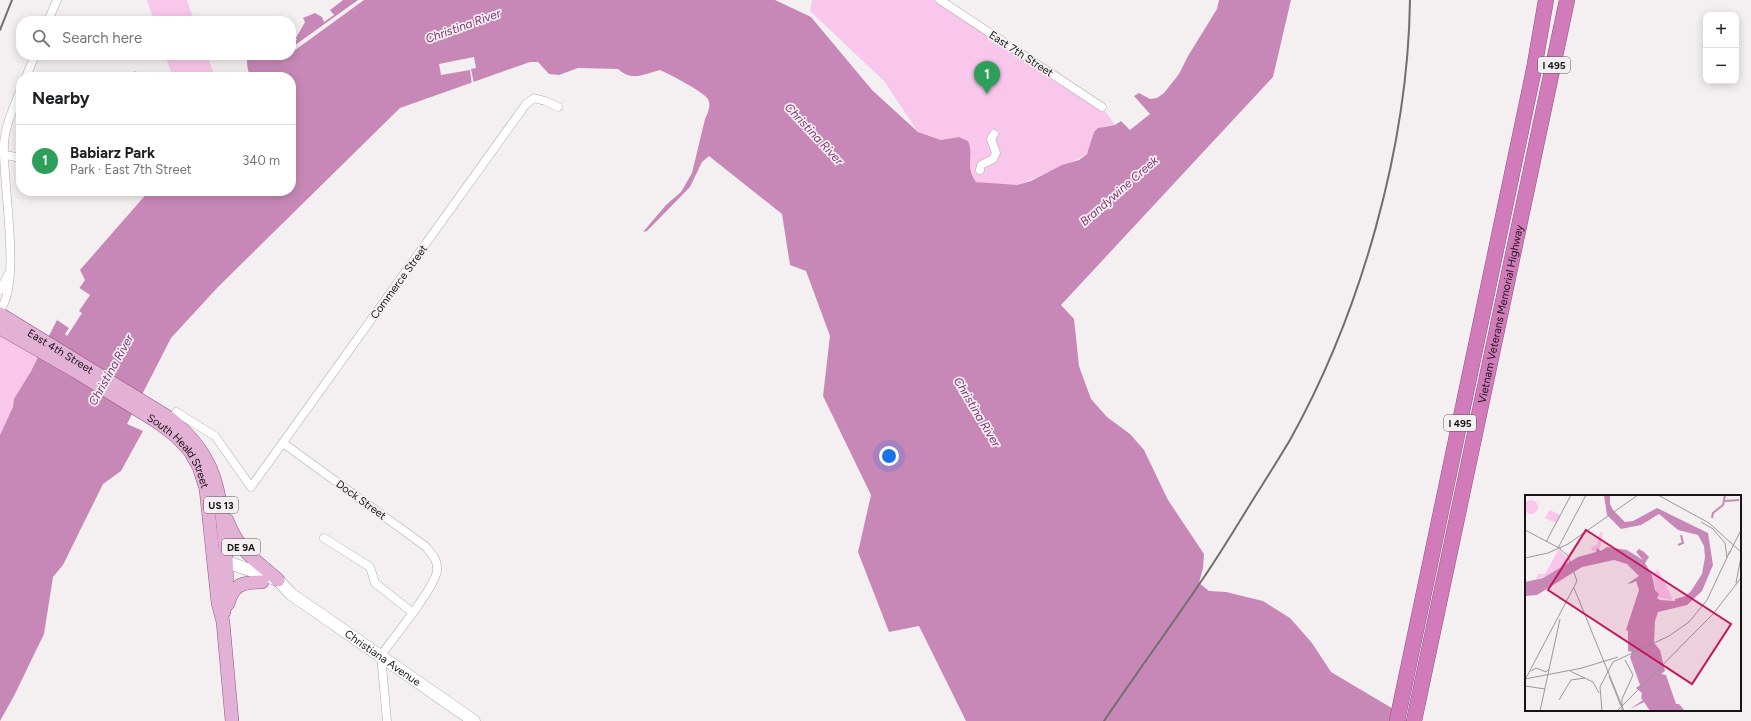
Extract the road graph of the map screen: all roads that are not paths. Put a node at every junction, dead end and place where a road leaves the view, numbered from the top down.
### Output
1 (57, 0) edge
2 (940, 0) edge
3 (1546, 0) edge
4 (1567, 0) edge
5 (50, 16) edge
6 (33, 60) edge
7 (28, 72) edge
8 (16, 103) edge
9 (558, 106) dead end
10 (1102, 107) dead end
11 (994, 134) dead end
12 (2, 154) edge
13 (16, 157) edge
14 (980, 170) dead end
15 (11, 265) junction
16 (0, 290) edge
17 (2, 318) edge
18 (32, 346) joint
19 (176, 412) dead end
20 (283, 443) junction
21 (194, 448) junction
22 (221, 501) junction
23 (324, 538) dead end
24 (213, 563) junction
25 (227, 566) junction
26 (278, 580) junction
27 (262, 582) junction
28 (291, 594) junction
29 (413, 613) junction
30 (223, 622) junction
31 (380, 655) junction
32 (468, 719) edge
33 (232, 721) edge
34 (386, 721) edge
35 (1397, 721) edge
36 (1414, 721) edge

1 - 5 street
2 - 10 street, East 7th Street
3 - 35 highway, Vietnam Veterans Memorial Highway / I 495
4 - 36 highway, Vietnam Veterans Memorial Highway / I 495
6 - 7 street
8 - 12 street
9 - 20 street, Commerce Street
11 - 14 street
12 - 13 street
12 - 15 street
15 - 16 street
15 - 17 street
17 - 18 main road, East 4th Street / US 13
17 - 21 main road, East 4th Street / US 13
18 - 21 main road, South Heald Street / US 13
19 - 20 street, Commerce Street
20 - 29 street, Dock Street
21 - 22 main road, South Heald Street / US 13
21 - 24 main road, South Heald Street / US 13
22 - 25 main road, South Heald Street / US 13
22 - 26 main road, DE 9A
23 - 29 street
24 - 25 main road, Christiana Avenue / DE 9A
24 - 30 main road, South Heald Street / US 13
25 - 26 main road, Christiana Avenue
25 - 27 main road, Christiana Avenue / DE 9A
25 - 30 main road, South Heald Street / US 13
26 - 28 main road, Christiana Avenue / DE 9A
27 - 28 main road, Christiana Avenue / DE 9A
27 - 30 main road
28 - 31 main road, Christiana Avenue / DE 9A
29 - 31 street
30 - 33 main road, South Heald Street / US 13
31 - 32 main road, Christiana Avenue / DE 9A
31 - 34 street

